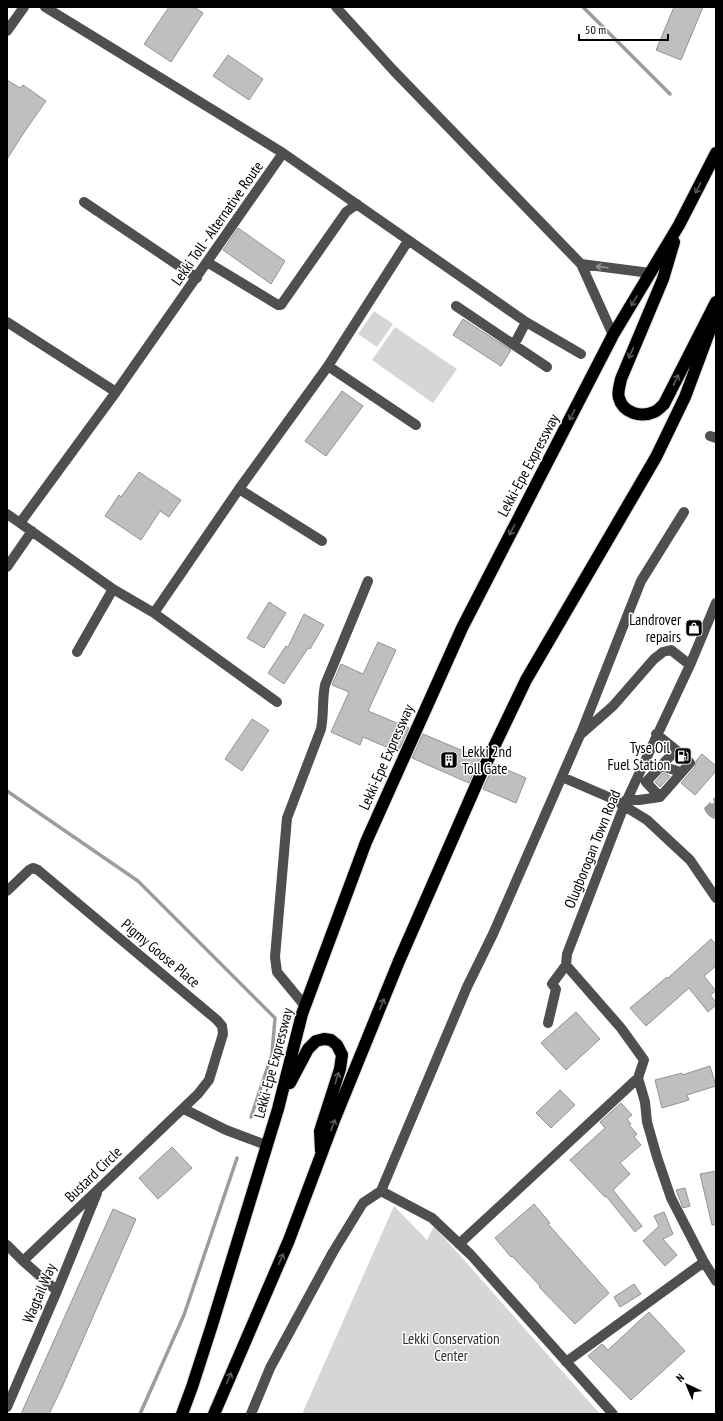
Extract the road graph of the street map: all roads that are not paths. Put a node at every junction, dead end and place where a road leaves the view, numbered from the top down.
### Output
1 (24, 7) edge
2 (45, 7) edge
3 (336, 7) edge
4 (7, 31) edge
5 (283, 154) junction
6 (716, 154) edge
7 (84, 202) dead end
8 (357, 204) junction
9 (679, 225) junction
10 (408, 241) junction
11 (207, 262) junction
12 (581, 264) junction
13 (650, 273) junction
14 (197, 278) junction
15 (716, 302) edge
16 (456, 306) dead end
17 (716, 314) edge
18 (7, 322) edge
19 (526, 322) junction
20 (613, 335) junction
21 (514, 345) junction
22 (581, 354) dead end
23 (328, 366) junction
24 (547, 367) dead end
25 (116, 392) junction
26 (416, 425) dead end
27 (239, 489) junction
28 (684, 512) dead end
29 (7, 514) edge
30 (20, 523) junction
31 (32, 531) junction
32 (322, 541) dead end
33 (7, 567) edge
34 (368, 581) dead end
35 (113, 589) junction
36 (716, 603) edge
37 (154, 613) junction
38 (77, 652) dead end
39 (690, 665) junction
40 (277, 702) dead end
41 (656, 734) junction
42 (580, 735) junction
43 (676, 750) junction
44 (661, 766) junction
45 (681, 772) junction
46 (562, 778) junction
47 (649, 779) junction
48 (673, 781) junction
49 (660, 797) junction
50 (639, 800) junction
51 (625, 803) junction
52 (7, 891) edge
53 (716, 898) edge
54 (566, 965) junction
55 (305, 1006) junction
56 (548, 1023) dead end
57 (638, 1078) junction
58 (184, 1109) junction
59 (278, 1109) junction
60 (266, 1145) junction
61 (321, 1156) junction
62 (98, 1191) junction
63 (381, 1191) junction
64 (459, 1244) junction
65 (7, 1245) edge
66 (23, 1261) junction
67 (704, 1262) junction
68 (716, 1281) edge
69 (57, 1291) junction
70 (566, 1362) junction
71 (7, 1407) edge
72 (182, 1414) edge
73 (214, 1414) edge
74 (251, 1414) edge
75 (613, 1414) edge

1 - 4 street
2 - 5 street, Lekki Toll - Alternative Route
3 - 12 street
5 - 8 street
5 - 11 street, Lekki Toll - Alternative Route
6 -> 9 highway, Lekki-Epe Expressway
7 - 14 street
8 - 10 street
8 - 11 street
9 - 13 highway, Lekki-Epe Expressway
9 -> 15 highway
10 - 19 street
10 - 23 street
11 - 14 street, Lekki Toll - Alternative Route
13 -> 12 street
12 - 20 street
13 -> 20 highway, Lekki-Epe Expressway
14 - 25 street, Lekki Toll - Alternative Route
16 - 21 street
61 -> 17 highway
18 - 25 street
19 - 21 street
19 - 22 street
20 -> 55 highway, Lekki-Epe Expressway
21 - 24 street
23 - 26 street
23 - 27 street
25 - 30 street, Lekki Toll - Alternative Route
27 - 32 street
27 - 37 street
28 - 42 street
29 - 30 street
30 - 31 street
31 - 33 street
31 - 35 street
34 - 55 street
35 - 37 street
35 - 38 street
36 - 39 street, Olugborogan Town Road
37 - 40 street
39 - 41 street, Olugborogan Town Road
39 - 42 street
41 - 43 street
41 - 51 street, Olugborogan Town Road
42 - 46 street
43 - 44 street
43 - 45 street
44 - 45 street
44 - 47 street
45 - 48 street
46 - 51 street
46 - 63 street
47 - 48 street
47 - 49 street
47 - 50 street
48 - 49 street
49 - 50 street
50 - 51 street
51 - 53 street
51 - 54 street, Olugborogan Town Road
52 - 58 street, Pigmy Goose Place
54 - 56 street
54 - 57 street
55 - 59 highway, Lekki-Epe Expressway
57 - 64 street
57 - 67 street
58 - 60 street
58 - 62 street, Bustard Circle
59 - 60 highway, Lekki-Epe Expressway
61 -> 59 highway
60 - 72 highway, Lekki-Epe Expressway
73 -> 61 highway
62 - 66 street, Bustard Circle
62 - 69 street, Wagtail Way
63 - 64 street
63 - 74 street
64 - 70 street
65 - 66 street
66 - 69 street
67 - 68 street
67 - 70 street
69 - 71 street, Wagtail Way
70 - 75 street

